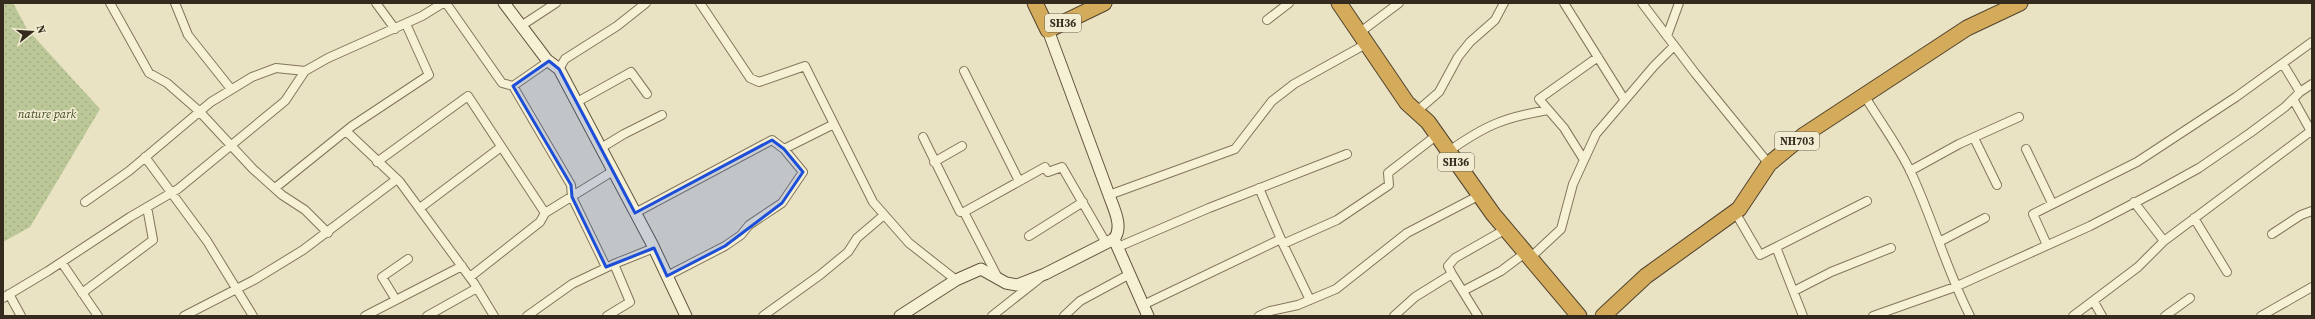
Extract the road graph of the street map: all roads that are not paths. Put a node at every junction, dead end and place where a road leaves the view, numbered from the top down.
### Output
1 (110, 3) edge
2 (175, 3) edge
3 (376, 3) edge
4 (443, 3) edge
5 (446, 3) edge
6 (504, 3) edge
7 (556, 3) edge
8 (646, 3) edge
9 (700, 3) edge
10 (1035, 3) edge
11 (1104, 3) edge
12 (1289, 3) edge
13 (1339, 3) edge
14 (1399, 3) edge
15 (1504, 3) edge
16 (1564, 3) edge
17 (1642, 3) edge
18 (1679, 3) edge
19 (2020, 3) edge
20 (1267, 20) dead end
21 (406, 24) junction
22 (521, 26) junction
23 (396, 29) junction
24 (1048, 30) junction
25 (1667, 36) junction
26 (1363, 38) junction
27 (2312, 42) edge
28 (1674, 46) junction
29 (1598, 57) junction
30 (549, 61) junction
31 (2283, 64) junction
32 (559, 68) junction
33 (305, 71) junction
34 (964, 71) dead end
35 (2312, 84) edge
36 (513, 86) junction
37 (231, 89) junction
38 (2300, 92) junction
39 (647, 94) dead end
40 (1864, 95) junction
41 (2293, 99) junction
42 (1624, 100) junction
43 (576, 102) junction
44 (1548, 110) junction
45 (199, 111) junction
46 (1416, 112) junction
47 (662, 116) dead end
48 (2019, 117) dead end
49 (834, 124) junction
50 (346, 131) junction
51 (2312, 132) edge
52 (1438, 135) junction
53 (923, 137) dead end
54 (1974, 138) junction
55 (232, 146) junction
56 (962, 146) dead end
57 (501, 147) junction
58 (601, 148) junction
59 (784, 149) junction
60 (2026, 149) dead end
61 (1448, 151) junction
62 (1347, 154) dead end
63 (144, 157) junction
64 (1584, 160) junction
65 (377, 162) junction
66 (934, 162) junction
67 (1769, 164) junction
68 (613, 171) junction
69 (1910, 171) junction
70 (397, 180) junction
71 (1019, 181) junction
72 (1997, 185) dead end
73 (274, 188) junction
74 (1259, 188) junction
75 (172, 192) junction
76 (572, 195) junction
77 (1109, 195) junction
78 (1480, 195) junction
79 (1867, 201) dead end
80 (85, 202) dead end
81 (1084, 202) junction
82 (2134, 202) junction
83 (2052, 203) junction
84 (147, 207) junction
85 (420, 208) junction
86 (2312, 211) edge
87 (964, 212) junction
88 (1735, 212) junction
89 (545, 213) junction
90 (635, 213) junction
91 (884, 215) junction
92 (1985, 218) dead end
93 (2194, 218) junction
94 (1506, 230) junction
95 (328, 233) junction
96 (2272, 234) dead end
97 (1029, 236) dead end
98 (2164, 241) junction
99 (1282, 242) junction
100 (1939, 242) junction
101 (1113, 243) junction
102 (2047, 245) junction
103 (1776, 247) junction
104 (654, 248) junction
105 (1891, 248) dead end
106 (1528, 256) junction
107 (408, 259) dead end
108 (62, 263) junction
109 (610, 265) junction
110 (462, 266) junction
111 (2227, 272) dead end
112 (1045, 274) junction
113 (1130, 274) junction
114 (1452, 274) junction
115 (667, 276) junction
116 (997, 276) junction
117 (470, 277) junction
118 (956, 280) junction
119 (1955, 287) junction
120 (2312, 287) edge
121 (477, 288) junction
122 (237, 289) junction
123 (1462, 291) junction
124 (1794, 291) junction
125 (82, 293) junction
126 (6, 296) edge
127 (2190, 298) dead end
128 (396, 300) junction
129 (1310, 300) junction
130 (2094, 302) junction
131 (1143, 305) junction
132 (370, 315) edge
133 (21, 316) edge
134 (98, 316) edge
135 (184, 316) edge
136 (254, 316) edge
137 (426, 316) edge
138 (494, 316) edge
139 (527, 316) edge
140 (607, 316) edge
141 (686, 316) edge
142 (763, 316) edge
143 (900, 316) edge
144 (992, 316) edge
145 (1064, 316) edge
146 (1148, 316) edge
147 (1259, 316) edge
148 (1394, 316) edge
149 (1478, 316) edge
150 (1579, 316) edge
151 (1603, 316) edge
152 (1803, 316) edge
153 (1872, 316) edge
154 (1970, 316) edge
155 (2073, 316) edge
156 (2102, 316) edge
157 (2165, 316) edge
158 (2261, 316) edge

1 - 45 street
2 - 37 street
3 - 23 street
4 - 21 street
5 - 36 street
6 - 22 street
7 - 22 street
8 - 32 street
9 - 49 street
10 - 24 highway, SH36
11 - 24 highway, SH36
12 - 20 street
13 - 26 highway, SH36
14 - 26 street
15 - 46 street
16 - 29 street
17 - 25 street
18 - 25 street
19 - 40 highway, NH703
21 - 23 street
21 - 50 street
22 - 30 street
23 - 33 street
24 - 77 street
25 - 28 street
26 - 46 highway, SH36
26 - 77 street
27 - 31 street
28 - 42 street
28 - 67 street
29 - 42 street
29 - 44 street
30 - 32 street
30 - 36 street
31 - 38 street
31 - 83 street
32 - 43 street
33 - 37 street
33 - 55 street
34 - 71 street
35 - 38 street
36 - 76 street
37 - 45 street
38 - 41 street
39 - 43 street
40 - 67 highway, NH703
40 - 69 street
41 - 51 street
41 - 82 street
42 - 64 street
43 - 58 street
44 - 61 street
44 - 64 street
45 - 55 street
45 - 63 street
46 - 52 highway, SH36
47 - 58 street
48 - 54 street
49 - 59 street
49 - 91 street
50 - 65 street
50 - 73 street
51 - 93 street
52 - 61 highway, SH36
52 - 99 street
53 - 66 street
54 - 69 street
54 - 72 street
55 - 73 street
55 - 75 street
56 - 66 street
57 - 65 street
57 - 85 street
57 - 89 street
58 - 68 street
59 - 90 street
59 - 115 street
60 - 83 street
61 - 78 highway, SH36
62 - 74 street
63 - 75 street
63 - 80 street
64 - 106 street
65 - 70 street
66 - 87 street
67 - 88 highway, NH703
68 - 76 street
68 - 90 street
69 - 100 street
70 - 85 street
70 - 95 street
71 - 81 street
71 - 87 street
73 - 95 street
74 - 99 street
74 - 101 street
75 - 84 street
75 - 122 street
76 - 89 street
76 - 109 street
77 - 101 street
78 - 94 highway, SH36
78 - 129 street
79 - 103 street
81 - 97 street
81 - 101 street
82 - 98 street
82 - 102 street
83 - 102 street
84 - 108 street
84 - 125 street
85 - 110 street
86 - 96 street
87 - 116 street
88 - 103 street
88 - 151 highway, NH703
89 - 117 street
90 - 104 street
91 - 118 street
91 - 142 street
92 - 100 street
93 - 98 street
93 - 111 street
94 - 106 highway, SH36
94 - 114 street
95 - 122 street
98 - 130 street
99 - 129 street
99 - 131 street
100 - 119 street
101 - 112 street
101 - 113 street
102 - 119 street
103 - 124 street
104 - 109 street
104 - 115 street
105 - 124 street
106 - 123 street
106 - 150 highway, SH36
107 - 128 street
108 - 125 street
108 - 126 street
109 - 139 street
109 - 140 street
110 - 117 street
110 - 128 street
112 - 116 street
112 - 144 street
113 - 131 street
113 - 145 street
114 - 123 street
114 - 148 street
115 - 141 street
116 - 118 street
117 - 121 street
118 - 143 street
119 - 153 street
119 - 154 street
120 - 158 street
121 - 137 street
121 - 138 street
122 - 135 street
122 - 136 street
123 - 149 street
124 - 152 street
125 - 134 street
126 - 133 street
127 - 157 street
128 - 132 street
129 - 147 street
130 - 155 street
130 - 156 street
131 - 146 street

